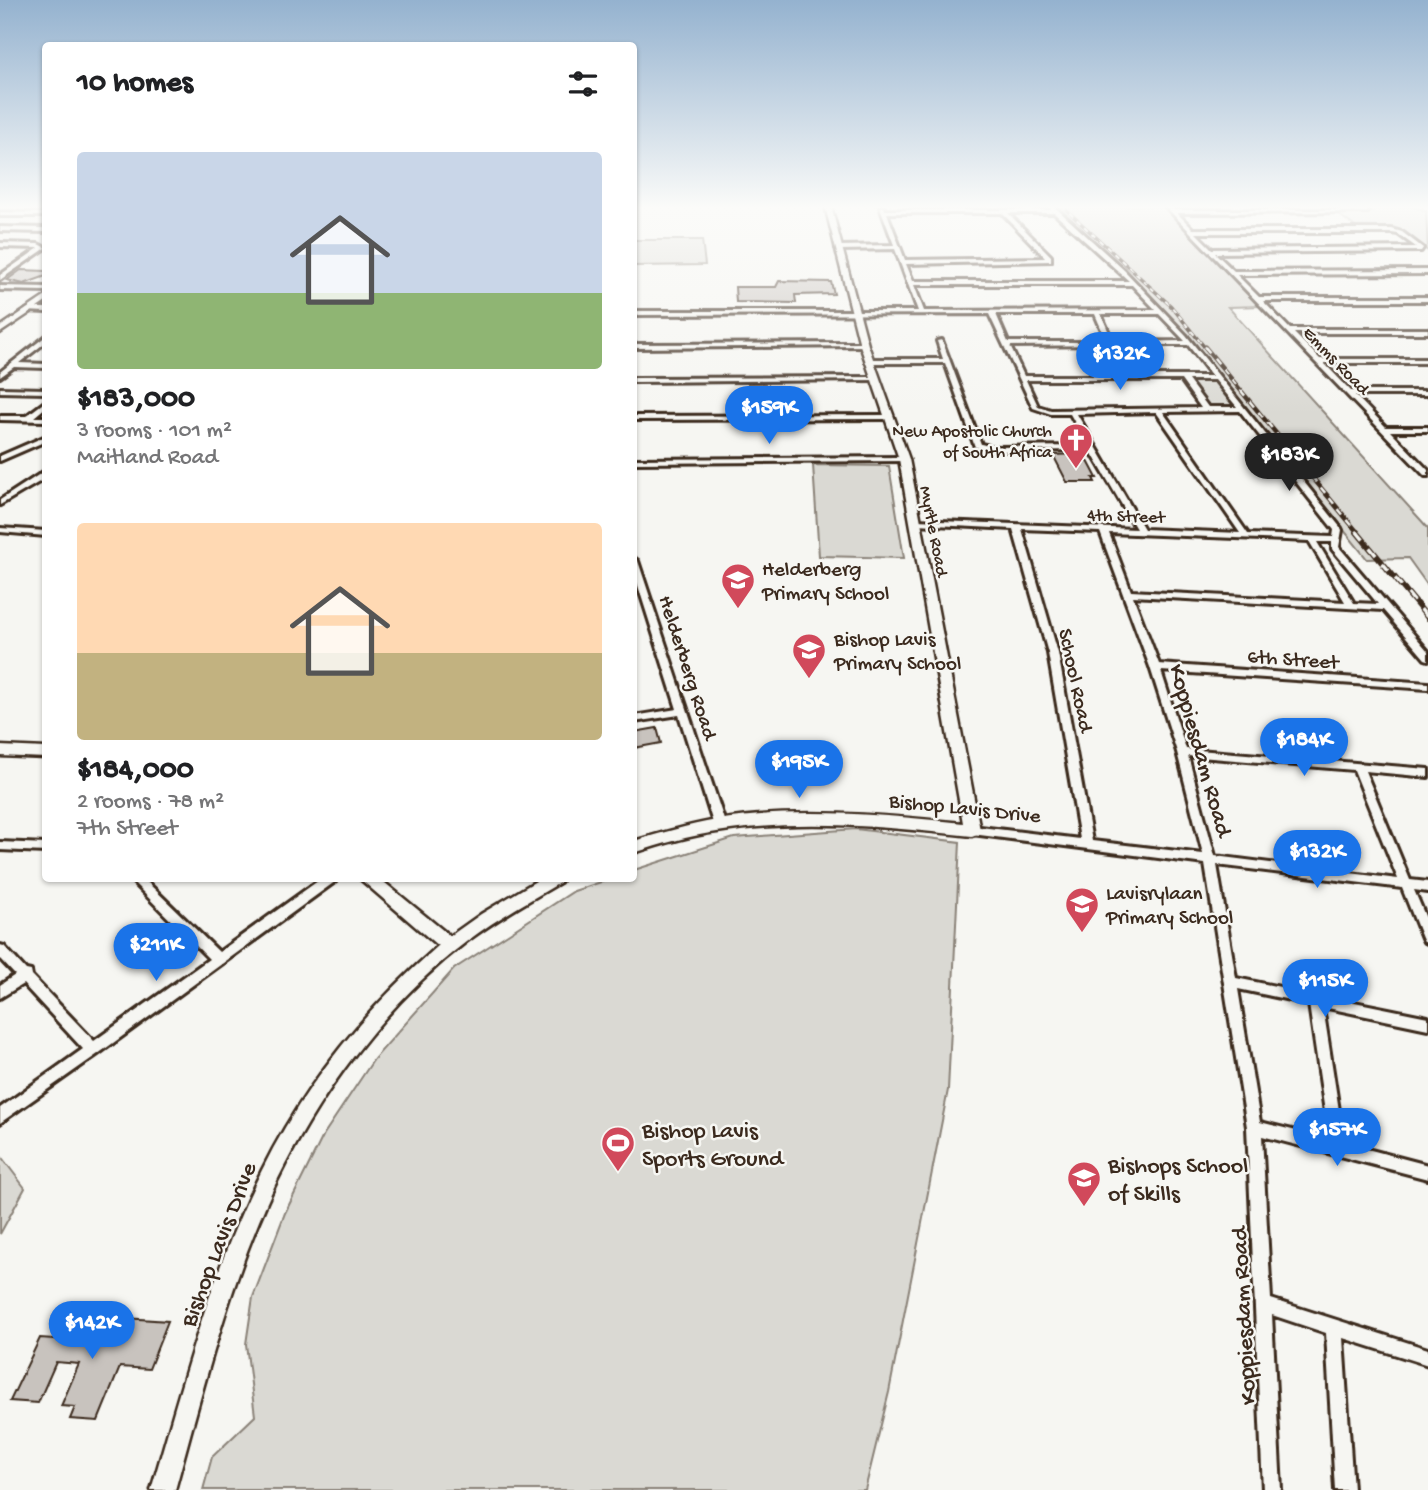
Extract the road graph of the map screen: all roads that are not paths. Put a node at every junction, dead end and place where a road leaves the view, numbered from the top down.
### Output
1 (845, 276) edge
2 (908, 276) edge
3 (1125, 276) edge
4 (1235, 276) edge
5 (911, 283) junction
6 (1133, 283) junction
7 (0, 288) edge
8 (42, 289) edge
9 (1258, 299) junction
10 (1428, 299) edge
11 (42, 301) edge
12 (29, 310) junction
13 (42, 310) edge
14 (1097, 312) junction
15 (1161, 312) junction
16 (637, 313) edge
17 (854, 313) junction
18 (922, 313) junction
19 (992, 313) junction
20 (0, 331) edge
21 (1289, 331) junction
22 (1428, 331) edge
23 (42, 341) edge
24 (940, 341) dead end
25 (1190, 343) junction
26 (1007, 344) junction
27 (1111, 344) junction
28 (864, 345) junction
29 (637, 346) edge
30 (1428, 360) edge
31 (869, 361) junction
32 (947, 361) junction
33 (1318, 361) junction
34 (0, 362) edge
35 (13, 364) junction
36 (42, 366) edge
37 (0, 374) edge
38 (1184, 378) junction
39 (1217, 378) junction
40 (874, 379) junction
41 (1023, 379) junction
42 (637, 380) edge
43 (0, 390) edge
44 (42, 391) edge
45 (1349, 393) junction
46 (1428, 393) edge
47 (42, 406) edge
48 (1206, 409) junction
49 (1241, 409) junction
50 (1158, 410) junction
51 (1072, 412) junction
52 (887, 417) junction
53 (0, 418) edge
54 (17, 418) junction
55 (637, 418) edge
56 (27, 419) junction
57 (42, 419) edge
58 (0, 427) edge
59 (1384, 429) junction
60 (1428, 429) edge
61 (42, 440) edge
62 (1093, 448) junction
63 (0, 459) edge
64 (904, 460) junction
65 (637, 461) edge
66 (1426, 471) edge
67 (42, 477) edge
68 (0, 503) edge
69 (916, 522) junction
70 (1017, 527) junction
71 (0, 530) edge
72 (1104, 531) junction
73 (1141, 531) junction
74 (42, 534) edge
75 (1245, 535) junction
76 (1311, 538) junction
77 (1335, 540) junction
78 (637, 570) edge
79 (1127, 593) junction
80 (1351, 605) junction
81 (1386, 607) junction
82 (1428, 657) edge
83 (1155, 667) junction
84 (1428, 687) edge
85 (683, 711) junction
86 (637, 719) edge
87 (0, 751) edge
88 (1182, 752) junction
89 (42, 753) edge
90 (1358, 767) junction
91 (1428, 772) edge
92 (720, 826) junction
93 (972, 830) junction
94 (1087, 844) junction
95 (0, 846) edge
96 (637, 847) edge
97 (42, 848) edge
98 (1210, 860) junction
99 (139, 882) edge
100 (326, 882) edge
101 (373, 882) edge
102 (548, 882) edge
103 (1406, 884) junction
104 (1428, 887) edge
105 (1428, 938) edge
106 (450, 946) junction
107 (0, 950) edge
108 (218, 960) junction
109 (26, 975) junction
110 (1230, 982) junction
111 (0, 992) edge
112 (1315, 999) junction
113 (1428, 1023) edge
114 (93, 1049) junction
115 (0, 1116) edge
116 (1254, 1127) junction
117 (1338, 1150) junction
118 (1428, 1172) edge
119 (1265, 1305) junction
120 (1334, 1327) junction
121 (1428, 1357) edge
122 (163, 1490) edge
123 (1272, 1490) edge
124 (1345, 1490) edge

1 - 17 street, Myrtle Road
2 - 5 street
3 - 6 street
4 - 9 street, Emms Road
5 - 6 street
5 - 18 street
6 - 15 street
7 - 8 street
9 - 10 street
9 - 21 street, Emms Road
11 - 12 street
12 - 13 street
12 - 20 street
14 - 15 street
14 - 19 street
14 - 27 street
15 - 25 street
16 - 17 street
17 - 18 street
17 - 28 street, Myrtle Road
18 - 19 street
19 - 26 street
21 - 22 street
21 - 33 street, Emms Road
23 - 35 street
24 - 32 street
25 - 27 street
25 - 39 street
26 - 27 street
26 - 41 street
28 - 29 street
28 - 31 street, Myrtle Road
30 - 33 street
31 - 32 street
31 - 40 street, Myrtle Road
32 - 62 street
33 - 45 street, Emms Road
34 - 35 street
35 - 36 street
35 - 37 street
38 - 39 street
38 - 41 street
38 - 48 street
39 - 49 street
40 - 42 street
40 - 52 street, Myrtle Road
41 - 51 street
43 - 44 street
45 - 46 street
45 - 59 street, Emms Road
47 - 56 street
48 - 49 street
48 - 50 street
49 - 77 street
50 - 51 street
50 - 75 street
51 - 62 street
52 - 55 street
52 - 64 street, Myrtle Road
53 - 54 street
54 - 56 street
54 - 58 street
56 - 57 street
59 - 60 street
59 - 66 street, Emms Road
61 - 63 street
62 - 73 street
64 - 65 street
64 - 69 street, Myrtle Road
67 - 68 street
69 - 70 street, 4th Street
69 - 93 street, Myrtle Road
70 - 72 street, 4th Street
70 - 94 street, School Road
71 - 74 street
72 - 73 street, 4th Street
72 - 79 street, Koppiesdam Road
73 - 75 street, 4th Street
75 - 76 street, 4th Street
76 - 77 street, 4th Street
76 - 80 street
77 - 81 street
78 - 85 street, Helderberg Road
79 - 80 street
79 - 83 street, Koppiesdam Road
80 - 81 street
81 - 82 street
83 - 84 street, 6th Street
83 - 88 street, Koppiesdam Road
85 - 86 street
85 - 92 street, Helderberg Road
87 - 89 street
88 - 90 street
88 - 98 street, Koppiesdam Road
90 - 91 street
90 - 103 street
92 - 93 street, Bishop Lavis Drive
92 - 96 street, Bishop Lavis Drive
93 - 94 street, Bishop Lavis Drive
94 - 98 street, Bishop Lavis Drive
95 - 97 street
98 - 103 street, Bishop Lavis Drive
98 - 110 street, Koppiesdam Road
99 - 108 street
100 - 108 street
101 - 106 street
102 - 106 street, Bishop Lavis Drive
103 - 104 street, Bishop Lavis Drive
103 - 105 street
106 - 122 street, Bishop Lavis Drive
107 - 109 street
108 - 114 street
109 - 111 street
109 - 114 street
110 - 112 street
110 - 116 street, Koppiesdam Road
112 - 113 street
112 - 117 street
114 - 115 street
116 - 117 street
116 - 119 street, Koppiesdam Road
117 - 118 street
119 - 120 street
119 - 123 street, Koppiesdam Road
120 - 121 street
120 - 124 street

